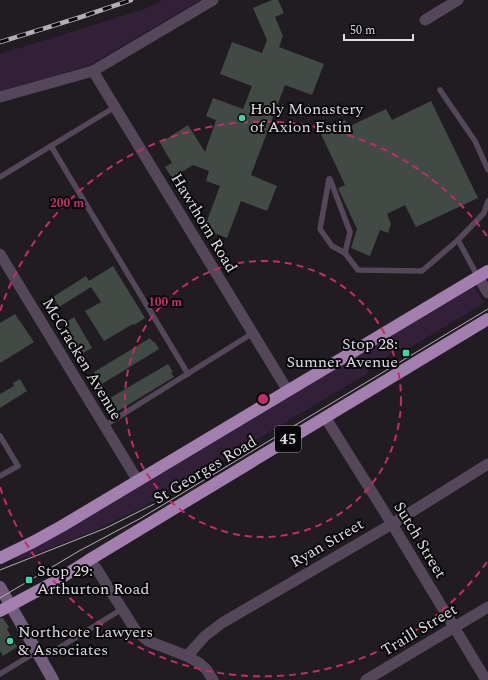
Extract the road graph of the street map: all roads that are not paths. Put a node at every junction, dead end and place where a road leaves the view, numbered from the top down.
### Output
1 (213, 0) edge
2 (458, 0) edge
3 (426, 20) dead end
4 (93, 71) junction
5 (440, 90) dead end
6 (0, 97) edge
7 (115, 107) junction
8 (51, 146) junction
9 (488, 170) edge
10 (0, 177) edge
11 (488, 201) edge
12 (458, 240) junction
13 (345, 253) junction
14 (0, 254) edge
15 (483, 274) edge
16 (488, 293) edge
17 (488, 319) edge
18 (253, 333) junction
19 (188, 374) junction
20 (288, 391) junction
21 (325, 417) junction
22 (104, 426) junction
23 (0, 436) edge
24 (488, 464) edge
25 (0, 476) edge
26 (138, 481) junction
27 (392, 524) junction
28 (0, 558) edge
29 (89, 560) junction
30 (0, 587) edge
31 (488, 607) edge
32 (5, 609) edge
33 (122, 609) junction
34 (454, 627) junction
35 (39, 656) junction
36 (187, 656) junction
37 (0, 674) edge
38 (53, 680) edge
39 (213, 680) edge
40 (366, 680) edge
41 (486, 680) edge

1 - 4 street
2 - 3 street
4 - 6 street
4 - 7 street, Hawthorn Road
5 - 9 lane
7 - 8 lane
7 - 18 street, Hawthorn Road
8 - 10 lane
8 - 19 lane
11 - 12 lane
12 - 13 lane
12 - 15 lane
13 - 13 lane
14 - 22 street, McCracken Avenue
15 - 16 street
15 - 20 highway, St Georges Road / 45
17 - 21 highway, St Georges Road / 45
18 - 19 lane
18 - 20 street, Hawthorn Road
19 - 22 lane
20 - 26 highway, St Georges Road / 45
21 - 27 street, Sutch Street
21 - 29 highway, St Georges Road / 45
22 - 26 street, McCracken Avenue
23 - 25 lane
24 - 27 street, Ryan Street
26 - 28 highway, St Georges Road / 45
27 - 34 street, Sutch Street
27 - 36 street, Ryan Street
29 - 32 highway, St Georges Road / 45
29 - 33 street
30 - 32 street
31 - 34 street, Traill Street
32 - 35 street
33 - 35 lane
33 - 36 street
34 - 40 street, Traill Street
34 - 41 street, Sutch Street
35 - 37 lane
35 - 38 street
36 - 39 street

